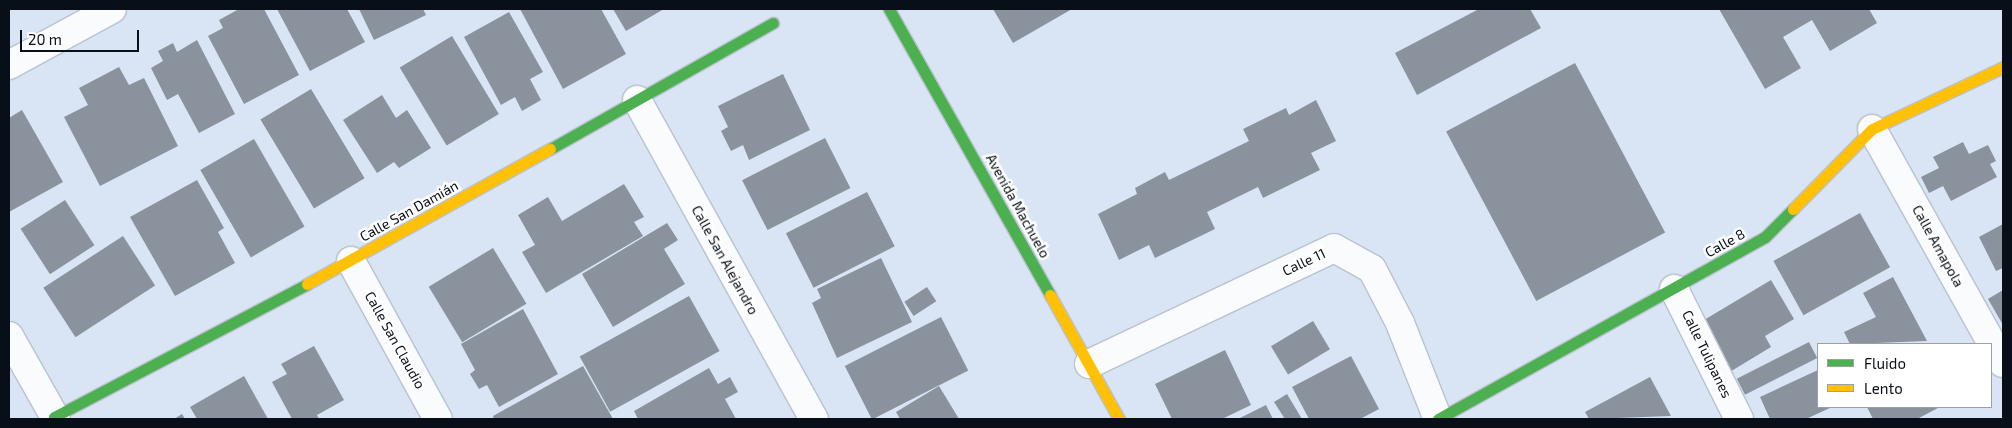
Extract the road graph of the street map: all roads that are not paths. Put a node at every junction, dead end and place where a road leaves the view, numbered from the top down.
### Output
1 (112, 9) edge
2 (889, 9) edge
3 (773, 24) dead end
4 (9, 65) edge
5 (2003, 67) edge
6 (637, 100) junction
7 (1872, 129) junction
8 (352, 261) junction
9 (1674, 288) junction
10 (9, 336) edge
11 (1992, 343) edge
12 (1992, 343) edge
13 (2003, 363) edge
14 (1089, 364) junction
15 (55, 418) edge
16 (1438, 418) edge
17 (438, 419) edge
18 (814, 419) edge
19 (1119, 419) edge
20 (1739, 419) edge

1 - 4 street
2 - 14 street, Avenida Machuelo
3 - 6 street, Calle San Damián
5 - 7 street, Calle 8
6 - 8 street, Calle San Damián
6 - 18 street, Calle San Alejandro
7 - 9 street, Calle 8
7 - 12 street, Calle Amapola
8 - 15 street, Calle San Damián
8 - 17 street, Calle San Claudio
9 - 16 street, Calle 8
9 - 20 street, Calle Tulipanes
10 - 15 street
11 - 13 street, Calle Amapola
14 - 16 street, Calle 11
14 - 19 street, Avenida Machuelo

